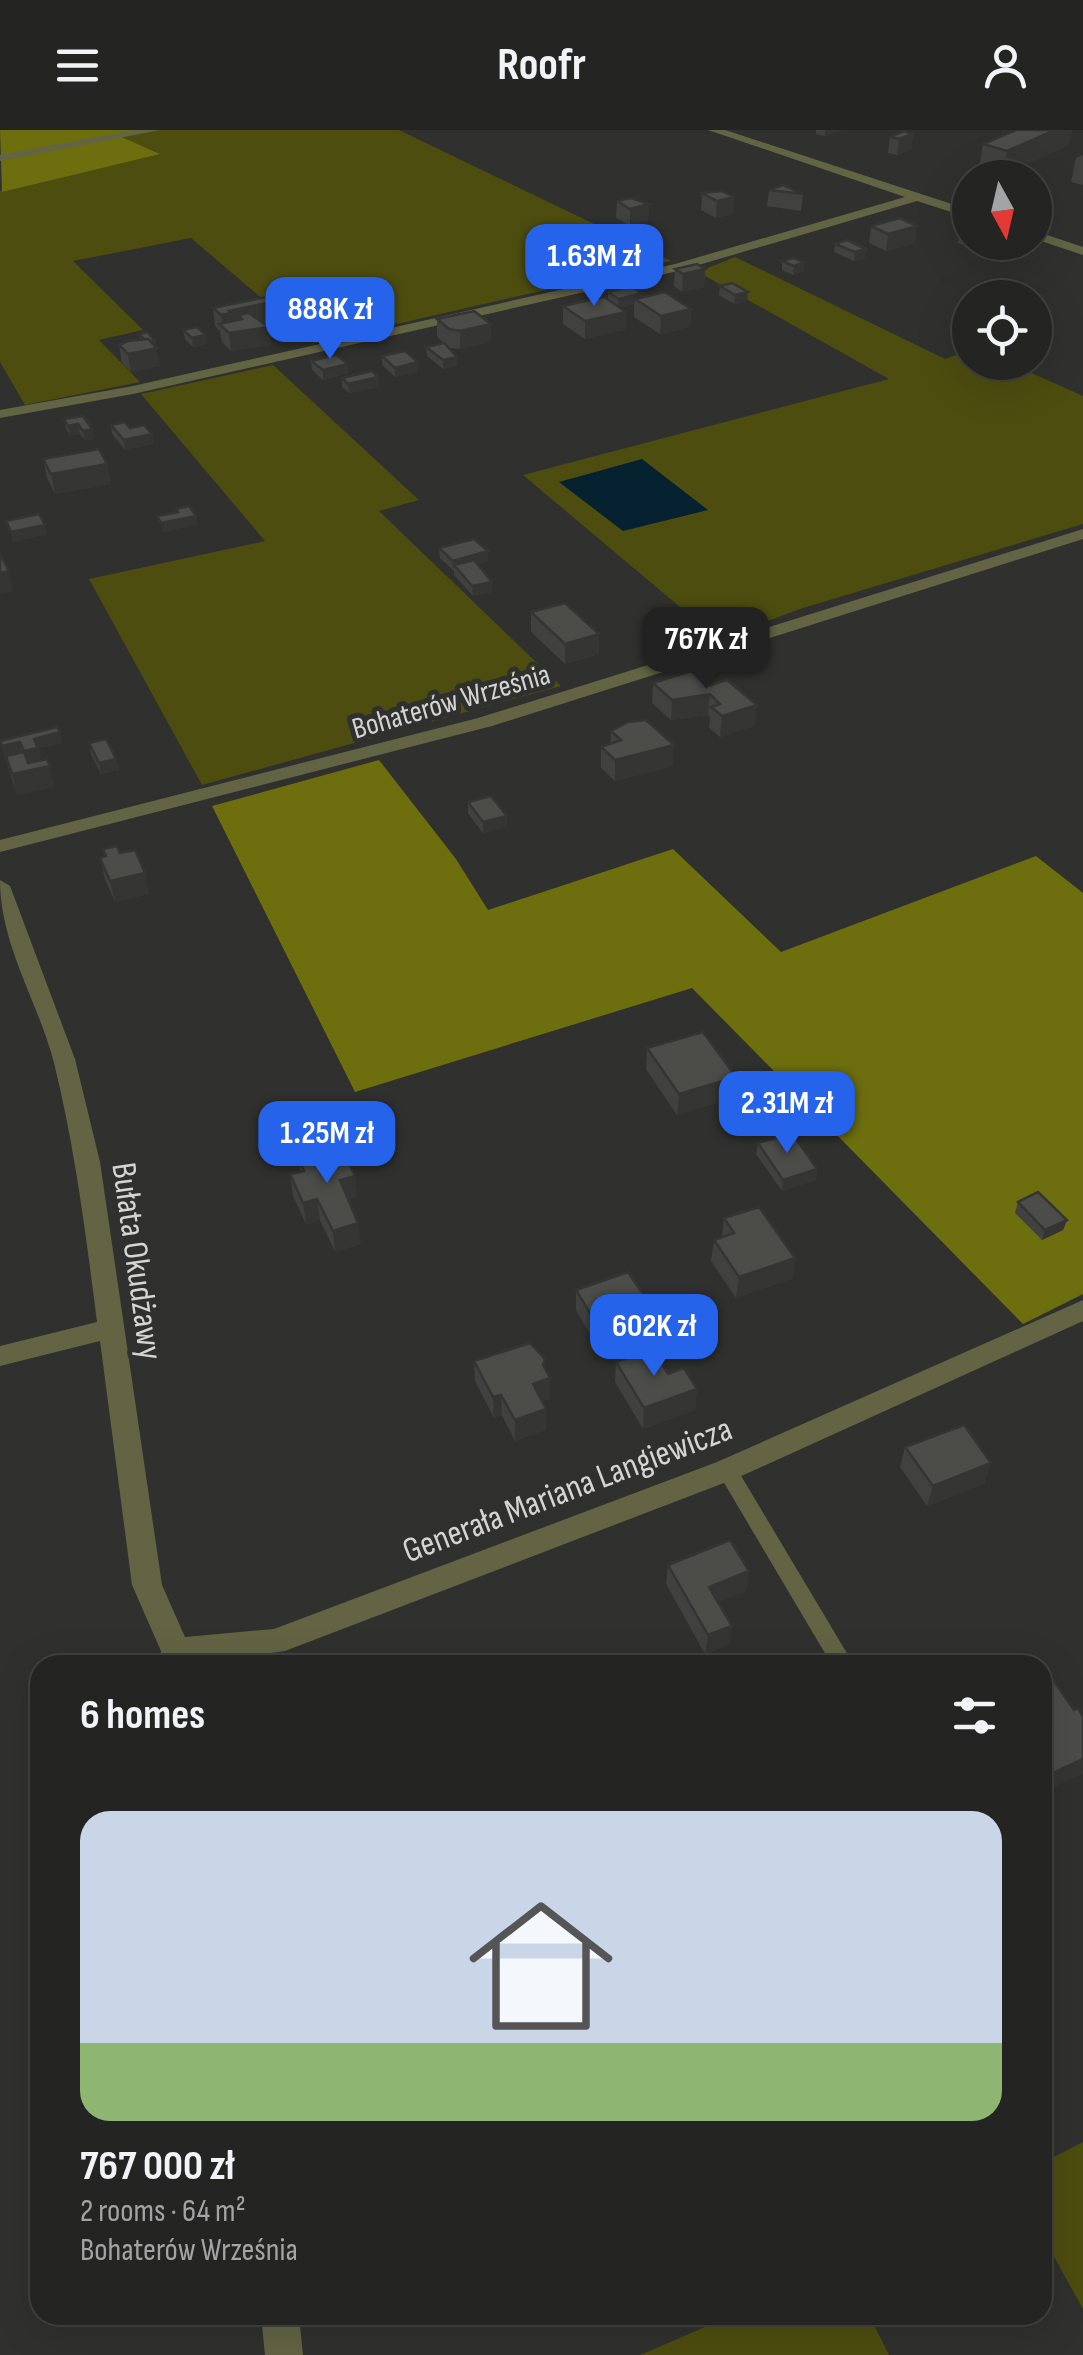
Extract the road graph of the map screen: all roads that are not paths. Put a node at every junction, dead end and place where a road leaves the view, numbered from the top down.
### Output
1 (154, 130) edge
2 (714, 130) edge
3 (0, 158) edge
4 (916, 197) junction
5 (952, 208) edge
6 (1052, 241) edge
7 (1083, 251) edge
8 (0, 414) edge
9 (1083, 534) edge
10 (0, 846) edge
11 (0, 886) edge
12 (1083, 1310) edge
13 (108, 1329) junction
14 (0, 1356) edge
15 (727, 1470) junction
16 (175, 1655) edge
17 (194, 1655) edge
18 (836, 1655) edge
19 (281, 2325) edge
20 (284, 2355) edge

1 - 3 street
2 - 4 street
4 - 5 street
4 - 8 street
6 - 7 street
9 - 10 street, Bohaterów Września
11 - 13 street, Bułata Okudżawy
12 - 15 street, Generała Mariana Langiewicza
13 - 14 street
13 - 16 street, Bułata Okudżawy
15 - 17 street, Generała Mariana Langiewicza
15 - 18 lane
19 - 20 street

